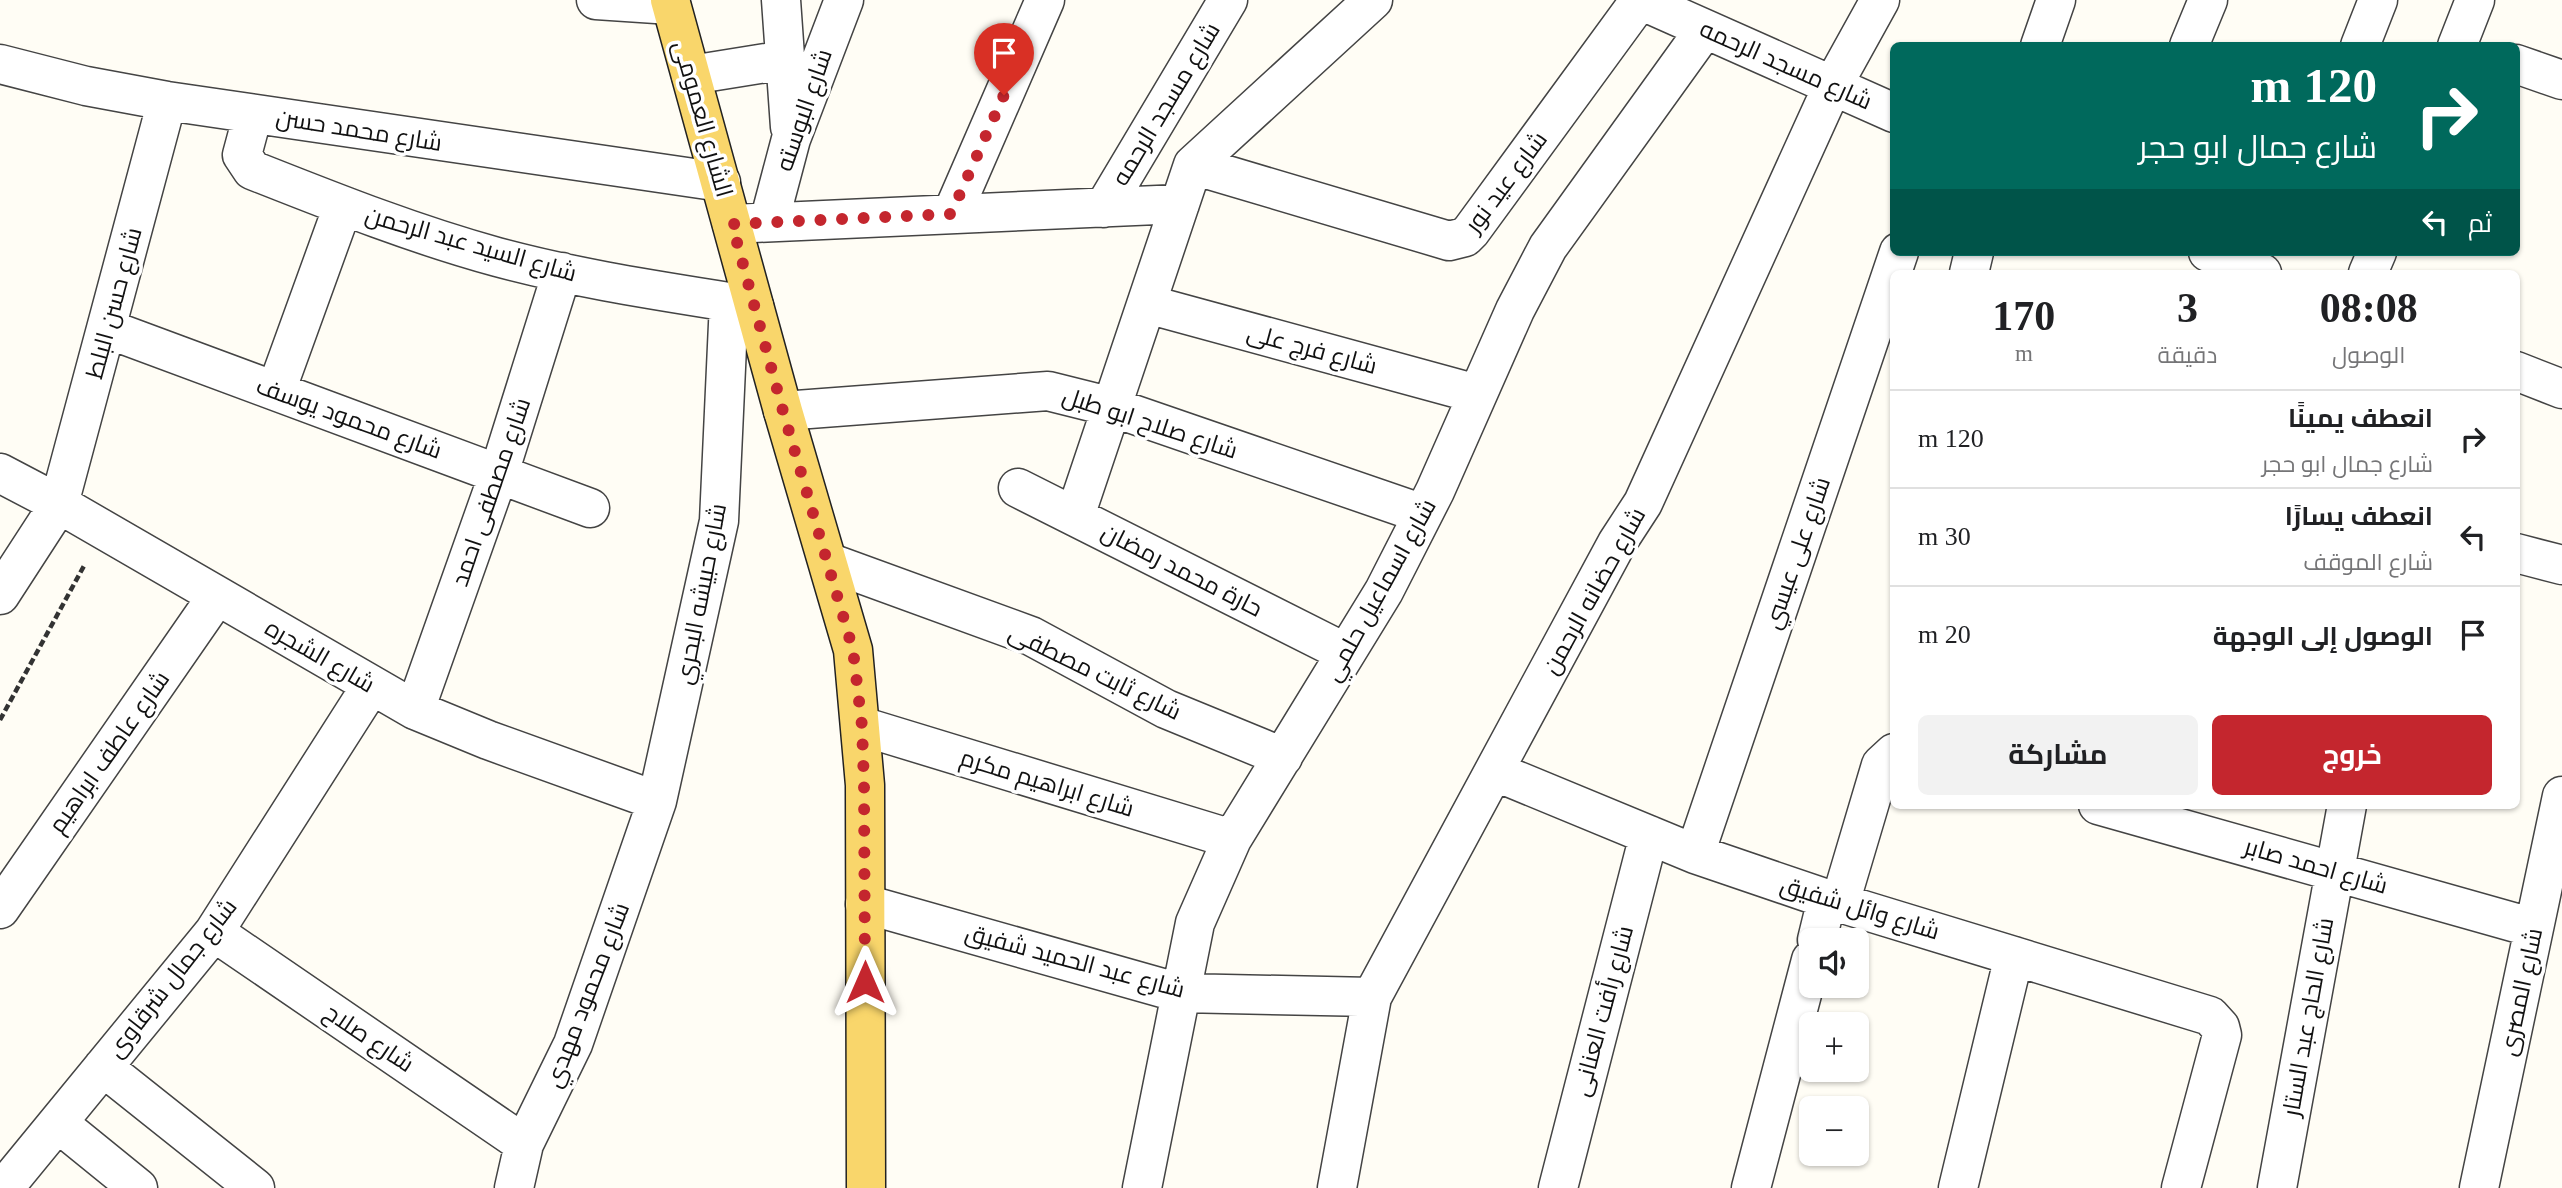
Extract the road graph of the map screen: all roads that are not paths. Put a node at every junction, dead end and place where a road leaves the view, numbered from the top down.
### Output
1 (596, 0) edge
2 (781, 0) edge
3 (844, 0) edge
4 (1045, 0) edge
5 (1228, 0) edge
6 (1373, 0) edge
7 (1640, 0) edge
8 (1880, 0) edge
9 (2056, 0) edge
10 (2208, 0) edge
11 (2378, 0) edge
12 (2475, 0) edge
13 (671, 2) edge
14 (1705, 29) junction
15 (2041, 42) edge
16 (2198, 42) edge
17 (2362, 42) edge
18 (2461, 42) edge
19 (785, 60) junction
20 (2520, 65) edge
21 (2, 71) edge
22 (691, 75) junction
23 (2562, 80) edge
24 (1833, 85) junction
25 (167, 101) junction
26 (1890, 111) edge
27 (253, 114) junction
28 (791, 139) junction
29 (1193, 165) junction
30 (721, 182) junction
31 (1180, 204) junction
32 (343, 206) junction
33 (1104, 208) junction
34 (951, 214) junction
35 (751, 223) junction
36 (2218, 256) edge
37 (2254, 270) edge
38 (562, 272) junction
39 (1890, 279) edge
40 (1147, 303) junction
41 (742, 304) junction
42 (108, 329) junction
43 (2520, 373) edge
44 (2562, 389) edge
45 (276, 391) junction
46 (1477, 394) junction
47 (1112, 407) junction
48 (783, 411) junction
49 (0, 473) edge
50 (499, 473) junction
51 (1018, 488) dead end
52 (59, 504) junction
53 (590, 508) dead end
54 (1423, 514) junction
55 (1075, 516) junction
56 (2520, 554) edge
57 (828, 562) junction
58 (2562, 565) edge
59 (0, 595) edge
60 (218, 596) junction
61 (1346, 653) junction
62 (371, 686) junction
63 (415, 710) junction
64 (862, 726) junction
65 (1283, 757) junction
66 (1890, 757) edge
67 (1494, 771) junction
68 (2562, 796) edge
69 (657, 801) junction
70 (2112, 809) edge
71 (2346, 809) edge
72 (1649, 835) junction
73 (1232, 839) junction
74 (1695, 854) junction
75 (2335, 871) junction
76 (1834, 901) junction
77 (865, 904) junction
78 (0, 909) edge
79 (1822, 928) edge
80 (2534, 928) junction
81 (214, 932) junction
82 (2014, 956) junction
83 (1180, 993) junction
84 (1372, 997) junction
85 (1801, 998) edge
86 (103, 1067) junction
87 (58, 1123) junction
88 (524, 1144) junction
89 (4, 1188) edge
90 (138, 1188) edge
91 (256, 1188) edge
92 (514, 1188) edge
93 (866, 1188) edge
94 (1142, 1188) edge
95 (1337, 1188) edge
96 (1558, 1188) edge
97 (1751, 1188) edge
98 (1958, 1188) edge
99 (2180, 1188) edge
100 (2277, 1188) edge
101 (2479, 1188) edge

1 - 13 street
2 - 19 street
3 - 28 street, شارع البوسته
4 - 34 street
5 - 33 street, شارع مسجد الرحمه
6 - 29 street
7 - 14 street, شارع مسجد الرحمه
7 - 29 street, شارع عيد نور
8 - 24 street, شارع حضانه الرحمن
9 - 15 street
10 - 16 street
11 - 17 street
12 - 18 street
13 - 22 main road, الشارع العمومى
14 - 24 street, شارع مسجد الرحمه
14 - 46 street, شارع اسماعيل حلمي
19 - 22 street
19 - 28 street
20 - 23 street
21 - 25 street, شارع محمد حسن
22 - 30 main road, الشارع العمومى
24 - 26 street, شارع مسجد الرحمه
24 - 67 street, شارع حضانه الرحمن
25 - 27 street, شارع محمد حسن
25 - 42 street, شارع حسن البلط
27 - 30 street, شارع محمد حسن
27 - 32 street, شارع السيد عبد الرحمن
28 - 35 street, شارع البوسته
29 - 31 street
30 - 35 main road, الشارع العمومى
31 - 33 street
31 - 40 street
32 - 38 street, شارع السيد عبد الرحمن
32 - 45 street
33 - 34 street
34 - 35 street
35 - 41 main road, الشارع العمومى
36 - 37 street
38 - 41 street, شارع السيد عبد الرحمن
38 - 50 street, شارع مصطفى احمد
39 - 74 street, شارع على عيسي
40 - 46 street, شارع فرج على
40 - 47 street
41 - 48 main road, الشارع العمومى
41 - 69 street, شارع حبيشه البحري
42 - 45 street, شارع محمود يوسف
42 - 52 street, شارع حسن البلط
43 - 44 street
45 - 50 street, شارع محمود يوسف
46 - 54 street, شارع اسماعيل حلمي
47 - 48 street, شارع صلاح ابو طبل
47 - 54 street, شارع صلاح ابو طبل
47 - 55 street
48 - 57 main road, الشارع العمومى
49 - 52 street, شارع الشجره
50 - 53 street, شارع محمود يوسف
50 - 63 street, شارع مصطفى احمد
51 - 55 street, حارة محمد رمضان
52 - 59 street, شارع حسن البلط
52 - 60 street, شارع الشجره
54 - 61 street, شارع اسماعيل حلمي
55 - 61 street, حارة محمد رمضان
56 - 58 street
57 - 64 main road, الشارع العمومى
57 - 65 street, شارع ثابت مصطفى
60 - 62 street, شارع الشجره
60 - 78 street, شارع عاطف ابراهيم
61 - 65 street, شارع اسماعيل حلمي
62 - 63 street, شارع الشجره
62 - 81 street, شارع جمال شرقاوى
63 - 69 street, شارع الشجره
64 - 73 street, شارع ابراهيم مكرم
64 - 77 main road, الشارع العمومى
65 - 73 street, شارع اسماعيل حلمي
66 - 76 street
67 - 72 street, شارع وائل شفيق
67 - 84 street, شارع حضانه الرحمن
68 - 80 street, شارع المصرى
69 - 88 street, شارع محمود مهدي
70 - 75 street, شارع احمد صابر
71 - 75 street, شارع الحاج عبد الستار
72 - 74 street, شارع وائل شفيق
72 - 96 street, شارع رأفت العنانى
73 - 83 street, شارع اسماعيل حلمي
74 - 76 street, شارع وائل شفيق
75 - 80 street, شارع احمد صابر
75 - 100 street, شارع الحاج عبد الستار
76 - 79 street
76 - 82 street, شارع وائل شفيق
77 - 83 street, شارع عبد الحميد شفيق
77 - 93 main road, الشارع العمومى
80 - 101 street, شارع المصرى
81 - 86 street, شارع جمال شرقاوى
81 - 88 street, شارع صلاح
82 - 98 street
82 - 99 street, شارع وائل شفيق
83 - 84 street, شارع عبد الحميد شفيق
83 - 94 street, شارع اسماعيل حلمي
84 - 95 street, شارع حضانه الرحمن
85 - 97 street
86 - 87 street, شارع جمال شرقاوى
86 - 91 street
87 - 89 street, شارع جمال شرقاوى
87 - 90 street
88 - 92 street, شارع محمود مهدي

